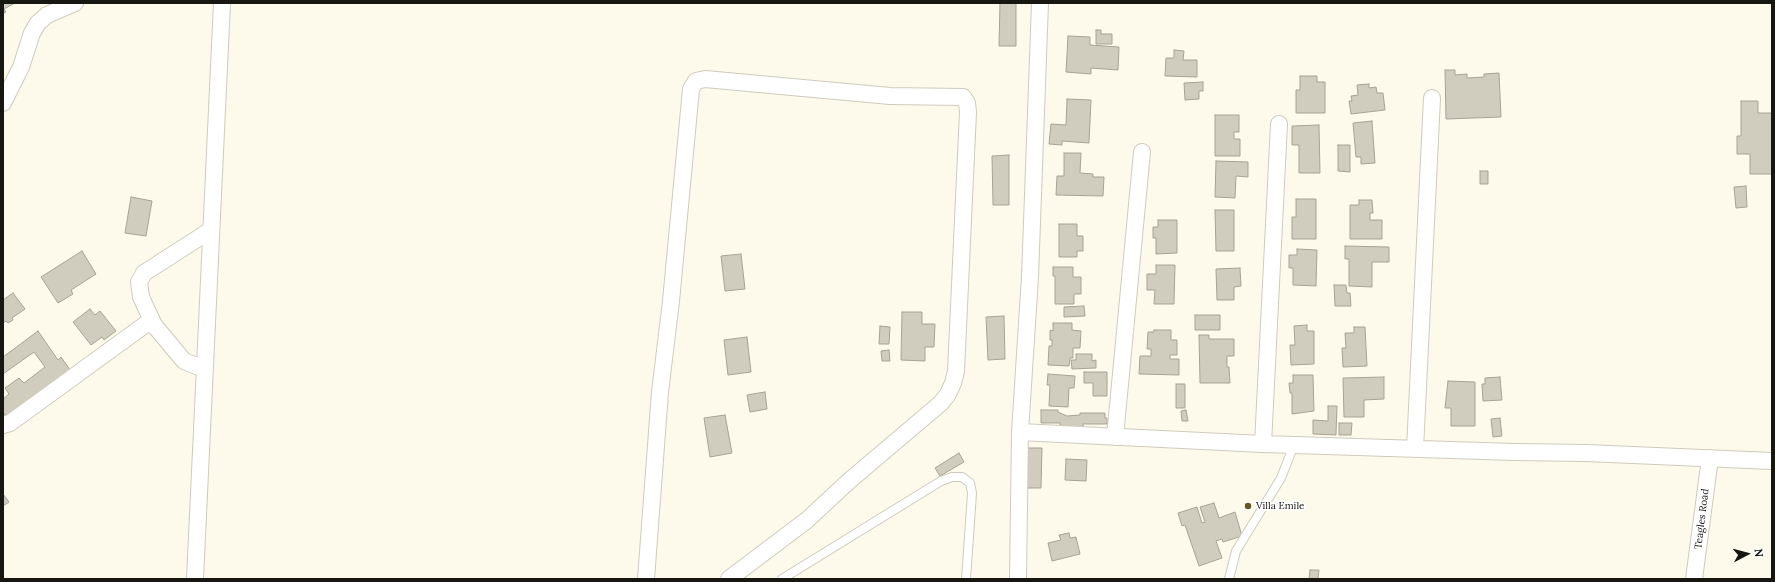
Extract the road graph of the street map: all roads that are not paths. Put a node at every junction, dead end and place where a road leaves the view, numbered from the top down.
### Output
1 (75, 3) edge
2 (222, 3) edge
3 (1040, 3) edge
4 (1432, 98) dead end
5 (3, 103) edge
6 (1279, 124) dead end
7 (1142, 152) dead end
8 (211, 230) junction
9 (154, 325) junction
10 (204, 369) junction
11 (3, 425) edge
12 (1020, 432) junction
13 (1115, 437) junction
14 (1263, 444) junction
15 (1294, 445) junction
16 (1415, 449) junction
17 (1710, 458) junction
18 (1772, 461) edge
19 (194, 579) edge
20 (646, 579) edge
21 (729, 579) edge
22 (782, 579) edge
23 (966, 579) edge
24 (1018, 579) edge
25 (1229, 579) edge
26 (1694, 579) edge

1 - 5 street
2 - 8 street
3 - 12 street
4 - 16 street
6 - 14 street
7 - 13 street
8 - 9 street
8 - 10 street
9 - 10 street
9 - 11 street
10 - 19 street
12 - 13 street
12 - 24 street
13 - 14 street
14 - 15 street
15 - 16 street
15 - 25 lane
16 - 17 street
17 - 18 street
17 - 26 street, Teagles Road
20 - 21 street
22 - 23 lane

